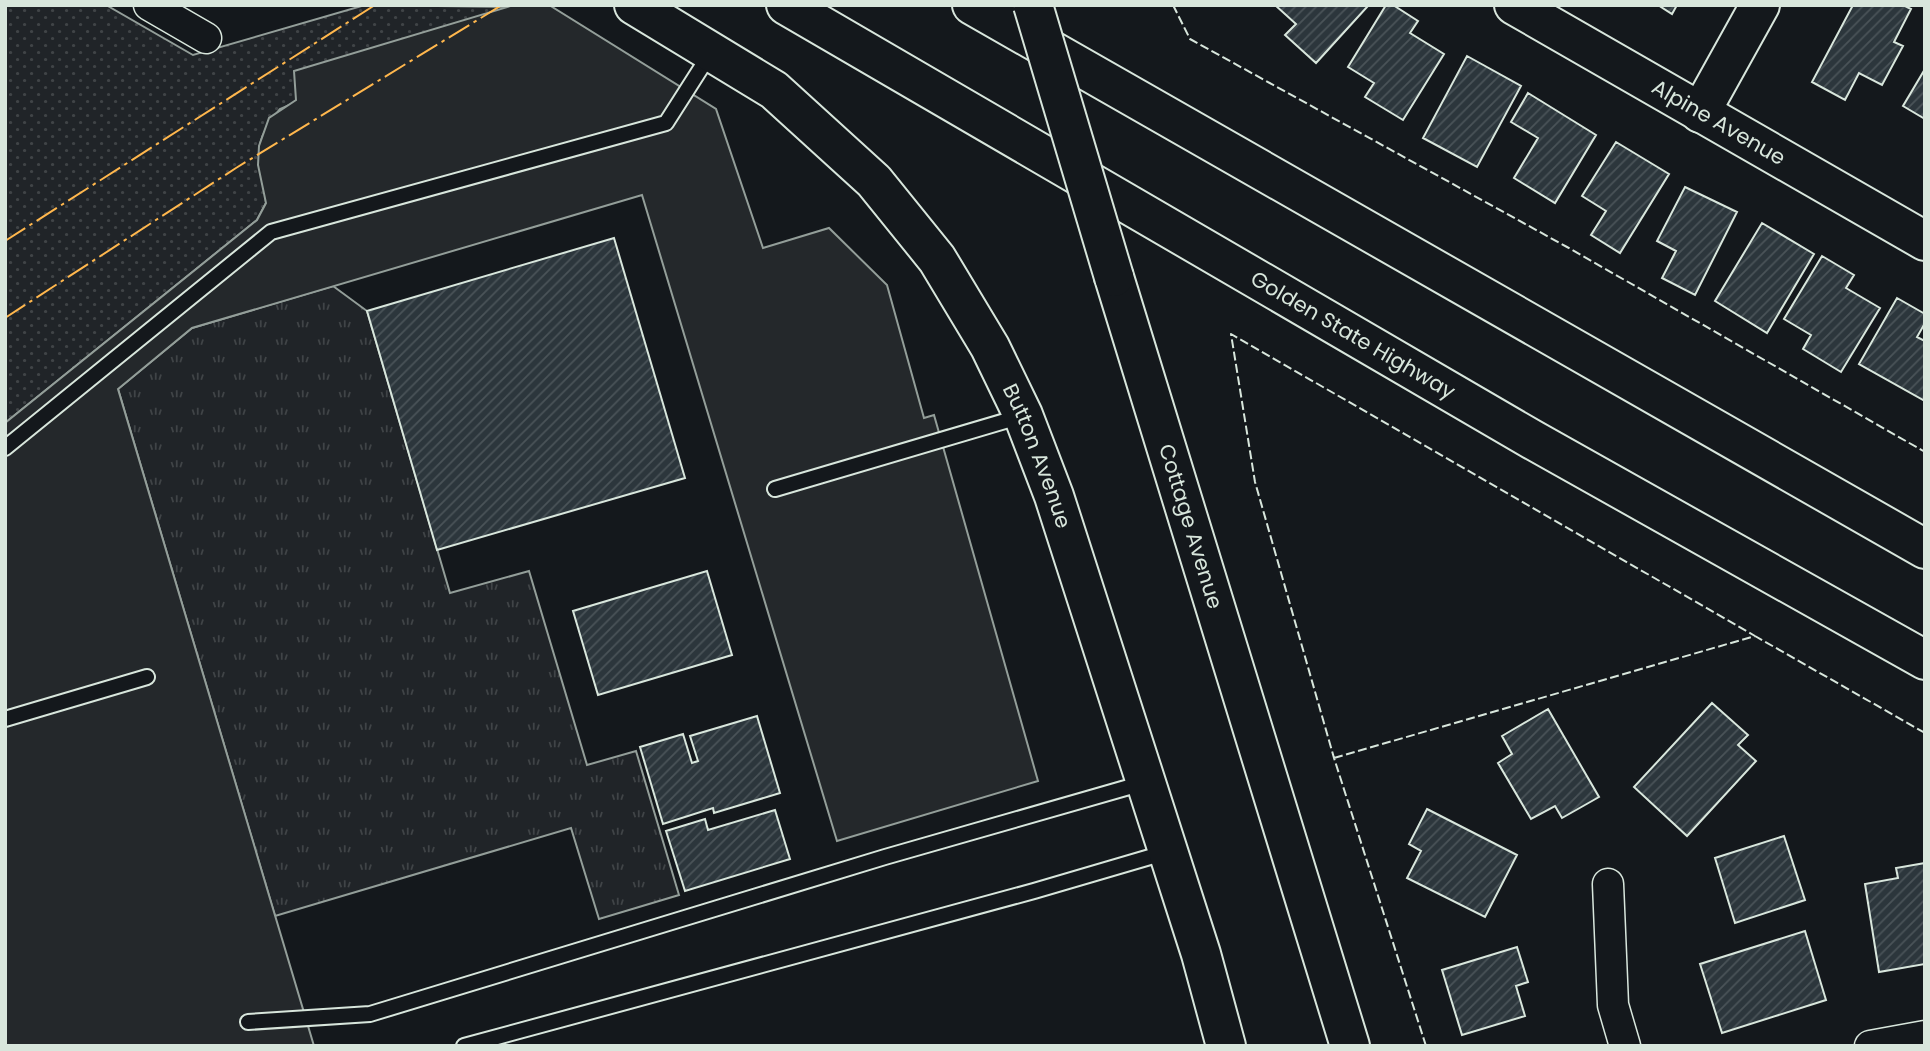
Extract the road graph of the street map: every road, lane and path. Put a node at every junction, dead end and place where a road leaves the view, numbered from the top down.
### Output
1 (149, 5) edge
2 (635, 5) edge
3 (786, 5) edge
4 (972, 5) edge
5 (1033, 5) edge
6 (1514, 5) edge
7 (1760, 5) edge
8 (206, 38) dead end
9 (712, 50) junction
10 (1700, 113) junction
11 (1925, 242) edge
12 (1023, 415) junction
13 (5, 448) edge
14 (775, 489) dead end
15 (1925, 549) edge
16 (1925, 660) edge
17 (147, 677) dead end
18 (5, 719) edge
19 (1145, 783) junction
20 (1168, 851) junction
21 (1608, 884) dead end
22 (248, 1022) dead end
23 (1925, 1036) edge
24 (464, 1046) edge
25 (1226, 1046) edge
26 (1350, 1046) edge
27 (1625, 1046) edge
28 (1870, 1046) edge

1 - 8 street
2 - 9 main road, Button Avenue
3 - 16 main road, Golden State Highway
4 - 15 main road
5 - 26 main road, Cottage Avenue, bridge
6 - 10 main road, Alpine Avenue
7 - 10 main road
9 - 12 main road, Button Avenue
9 - 13 lane
10 - 11 main road, Alpine Avenue
12 - 14 lane
12 - 19 main road, Button Avenue
17 - 18 lane
19 - 20 main road, Button Avenue
19 - 22 lane
20 - 24 lane
20 - 25 main road, Button Avenue
21 - 27 street
23 - 28 street

